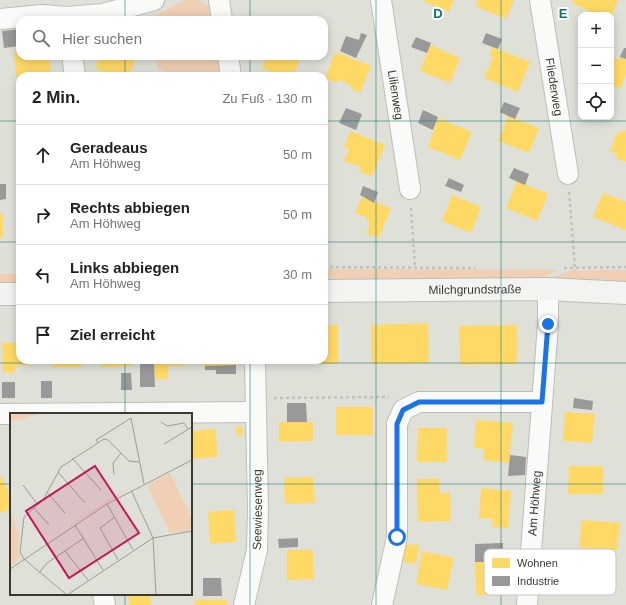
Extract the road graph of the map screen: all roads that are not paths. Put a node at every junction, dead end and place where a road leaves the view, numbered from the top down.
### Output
1 (154, 0) edge
2 (219, 0) edge
3 (381, 0) edge
4 (540, 0) edge
5 (102, 7) edge
6 (32, 16) edge
7 (48, 16) edge
8 (76, 16) edge
9 (221, 16) edge
10 (16, 17) edge
11 (0, 19) edge
12 (73, 60) edge
13 (229, 60) edge
14 (74, 72) edge
15 (230, 72) edge
16 (568, 174) road end
17 (410, 189) road end
18 (548, 289) junction
19 (328, 292) edge
20 (626, 293) edge
21 (0, 294) edge
22 (16, 294) edge
23 (255, 364) edge
24 (542, 402) junction
25 (256, 405) junction
26 (105, 413) edge
27 (531, 549) edge
28 (104, 595) edge
29 (528, 595) edge
30 (105, 605) edge
31 (244, 605) edge
32 (382, 605) edge
33 (527, 605) edge

1 - 5 street
2 - 9 street
3 - 17 street, Lilienweg
4 - 16 street, Fliederweg
5 - 8 street
6 - 7 street
10 - 11 street
12 - 14 street
13 - 15 street
18 - 19 street, Milchgrundstraße
18 - 20 street, Milchgrundstraße
18 - 24 street, Am Höhweg
21 - 22 street
23 - 25 street, Seewiesenweg
24 - 27 street, Am Höhweg
24 - 32 street
25 - 26 street
25 - 31 street, Seewiesenweg
28 - 30 street
29 - 33 street, Am Höhweg

